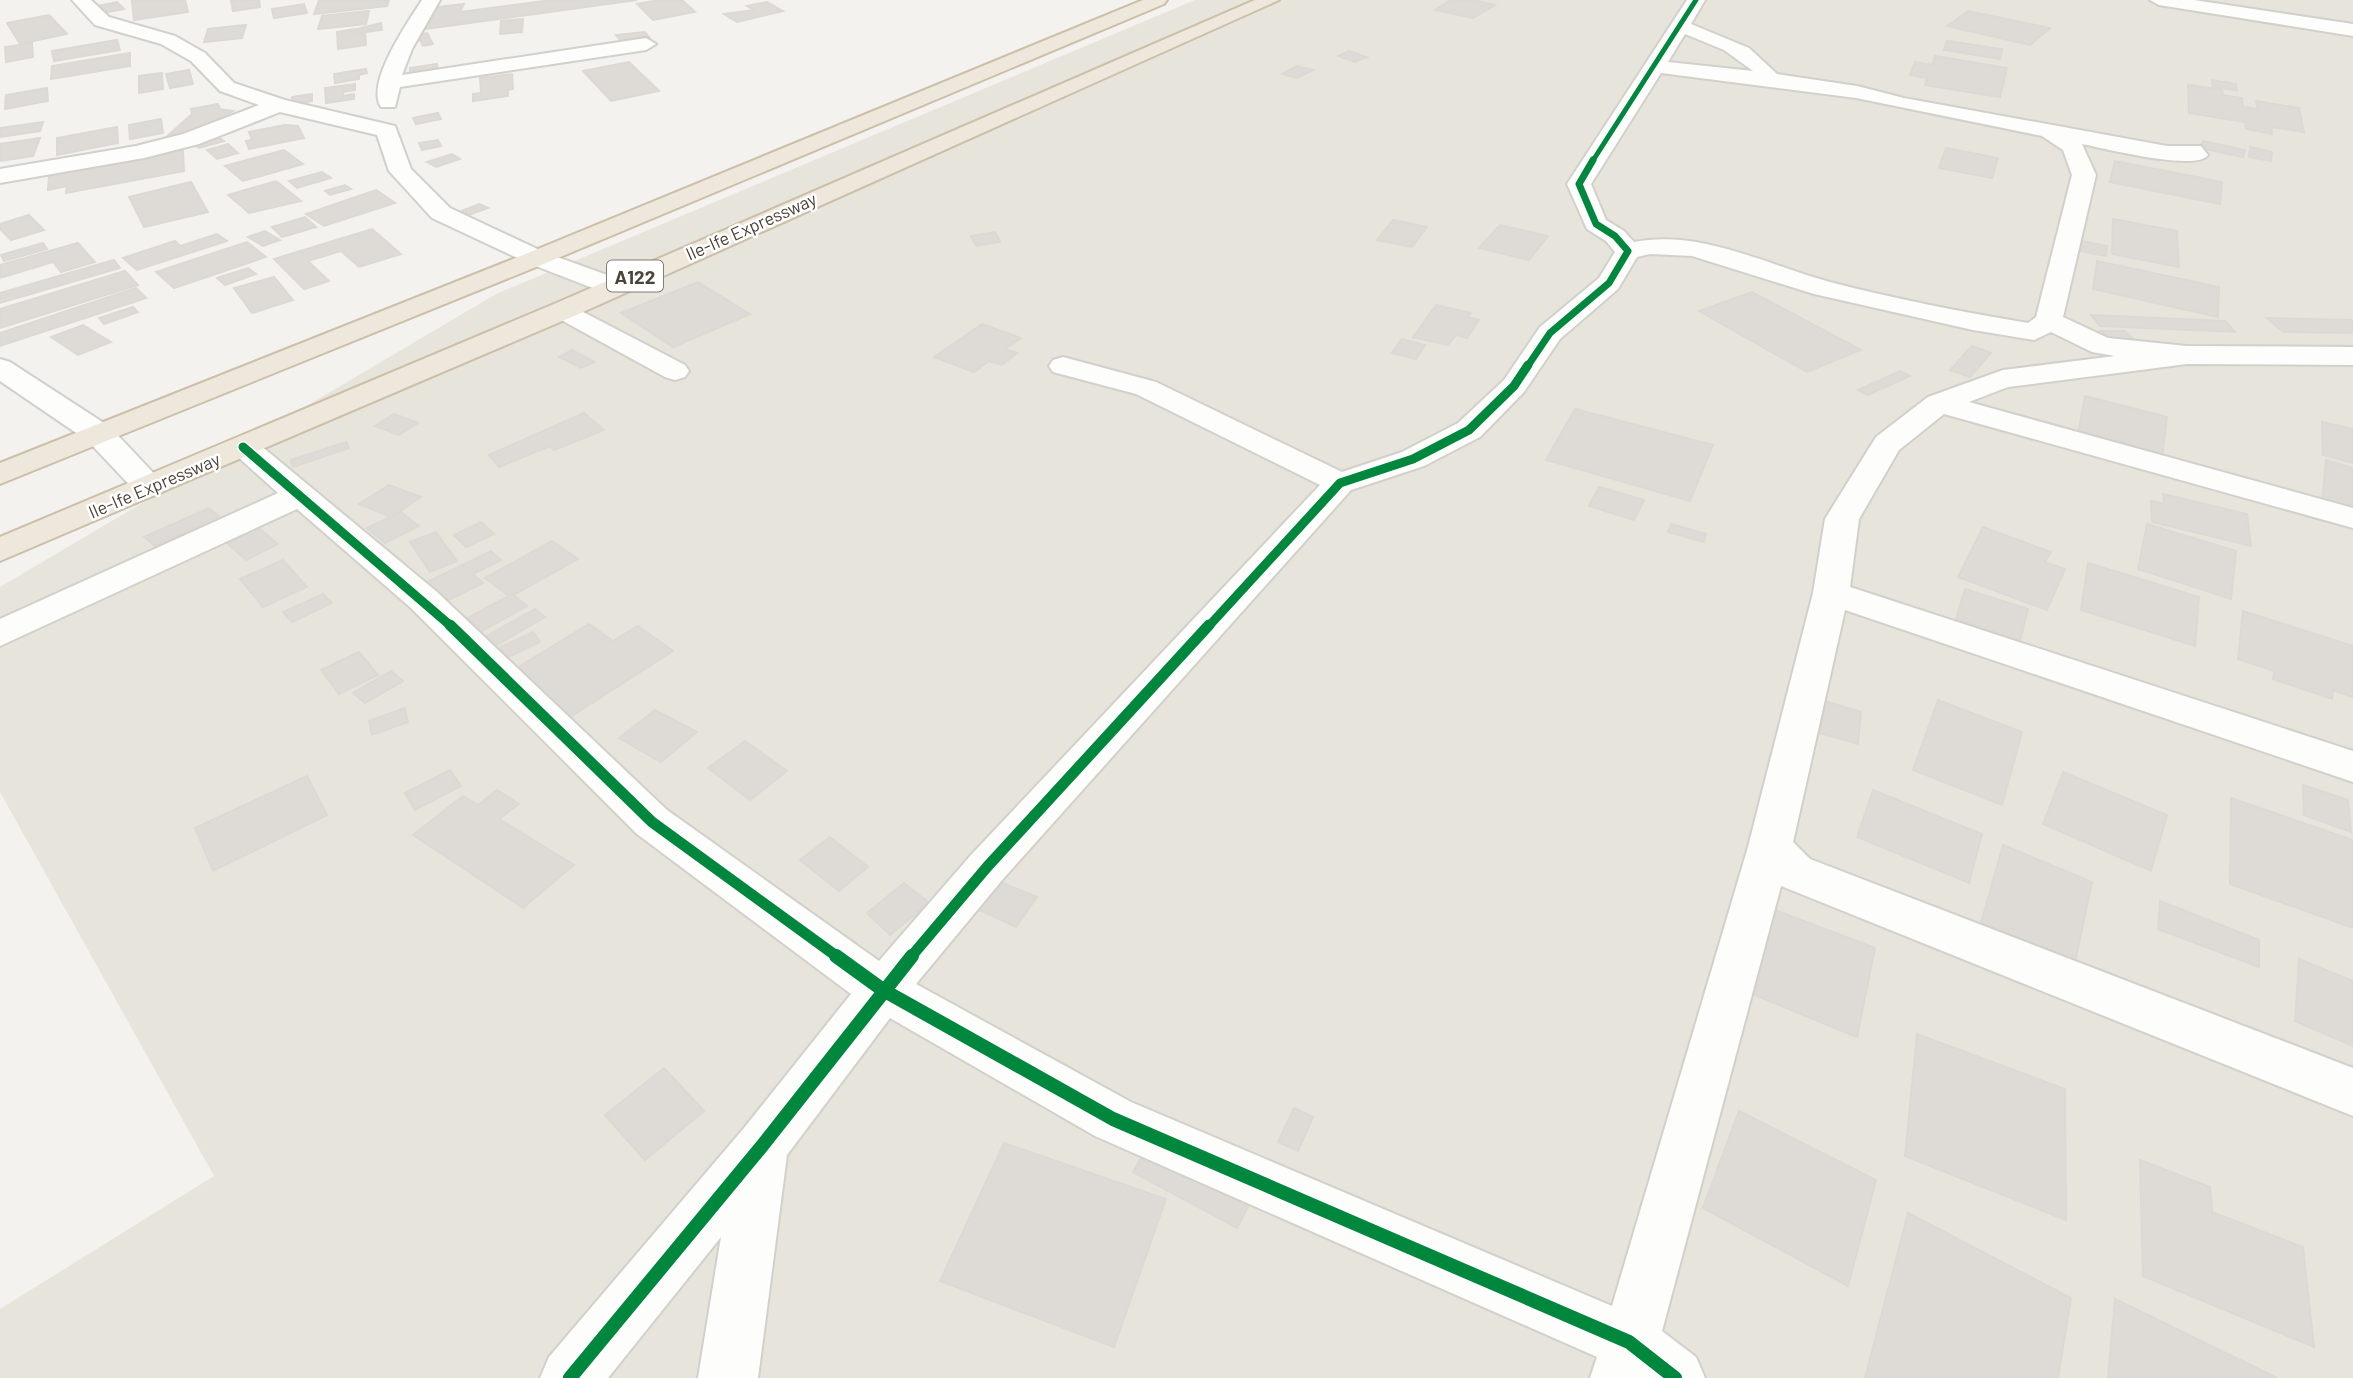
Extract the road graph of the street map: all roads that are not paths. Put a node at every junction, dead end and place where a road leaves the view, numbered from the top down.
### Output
1 (81, 0) edge
2 (431, 0) edge
3 (1158, 0) edge
4 (1270, 0) edge
5 (2158, 0) edge
6 (1689, 14) edge
7 (2353, 30) edge
8 (646, 44) dead end
9 (1654, 66) junction
10 (1770, 79) junction
11 (388, 83) junction
12 (278, 104) junction
13 (873, 118) junction
14 (387, 131) junction
15 (2049, 131) junction
16 (923, 136) junction
17 (2193, 151) dead end
18 (0, 176) edge
19 (1628, 251) junction
20 (537, 258) junction
21 (612, 286) junction
22 (564, 310) junction
23 (2049, 320) junction
24 (2187, 355) junction
25 (2353, 356) edge
26 (1063, 366) dead end
27 (0, 368) edge
28 (675, 371) dead end
29 (1939, 403) junction
30 (99, 434) junction
31 (243, 447) junction
32 (0, 474) edge
33 (1340, 483) junction
34 (149, 487) junction
35 (299, 496) junction
36 (2353, 518) edge
37 (0, 550) edge
38 (1831, 593) junction
39 (0, 634) edge
40 (2353, 767) edge
41 (1770, 847) junction
42 (883, 990) junction
43 (2353, 1092) edge
44 (762, 1146) junction
45 (1625, 1360) edge
46 (570, 1378) edge
47 (727, 1378) edge
48 (1675, 1378) edge

1 - 12 street
2 - 11 street
3 - 13 highway, A122
4 - 16 highway, Ile-Ife Expressway / A122
5 - 7 street
6 - 9 street
6 - 10 street
8 - 11 street
9 - 10 street
9 - 19 street
10 - 15 street
11 - 14 street
12 - 14 street
12 - 18 street
13 - 16 highway
13 - 20 highway, A122
14 - 20 street
15 - 17 street
15 - 23 street
16 - 21 highway, Ile-Ife Expressway / A122
19 - 23 street
19 - 33 street
20 - 21 street
20 - 30 highway, A122
21 - 22 highway, Ile-Ife Expressway / A122
22 - 28 street
22 - 31 highway, Ile-Ife Expressway / A122
23 - 24 street
24 - 25 street
24 - 29 street
26 - 33 street
27 - 30 street
29 - 36 street
29 - 38 street
30 - 32 highway, A122
30 - 34 street
31 - 34 highway, Ile-Ife Expressway / A122
31 - 35 street
33 - 42 street
34 - 37 highway, Ile-Ife Expressway / A122
35 - 39 street
35 - 42 street
38 - 40 street
38 - 41 street
41 - 43 street
41 - 45 street
42 - 44 street
42 - 45 street
44 - 46 street
44 - 47 street
45 - 48 street

